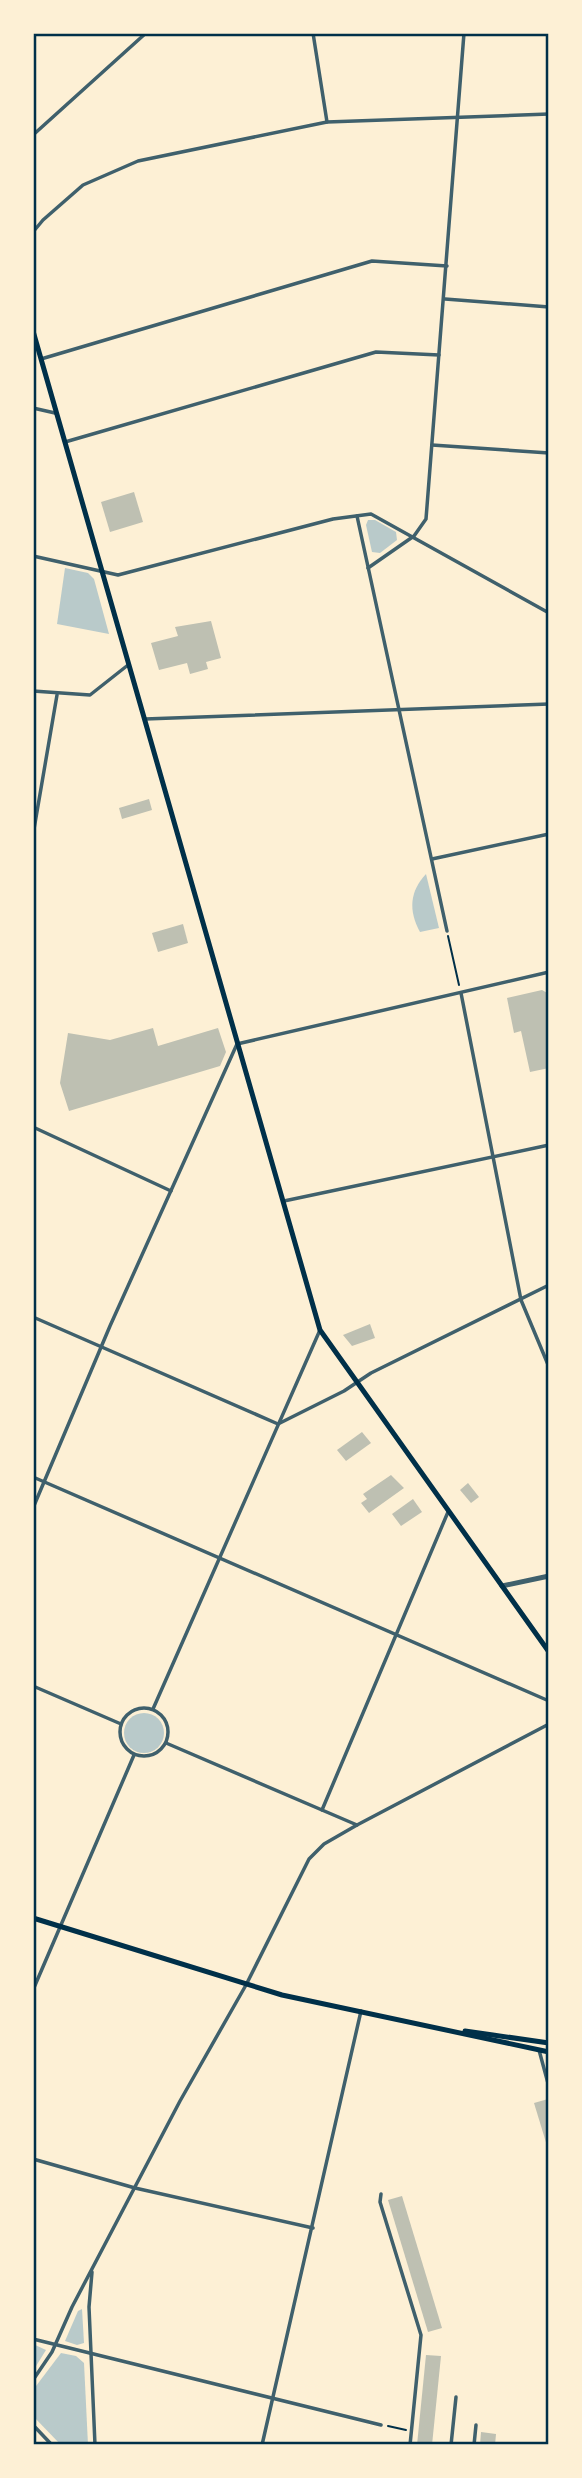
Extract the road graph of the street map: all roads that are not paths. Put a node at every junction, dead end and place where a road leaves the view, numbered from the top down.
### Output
1 (146, 33) edge
2 (313, 33) edge
3 (464, 33) edge
4 (549, 114) edge
5 (458, 118) junction
6 (327, 122) junction
7 (33, 135) edge
8 (33, 232) edge
9 (447, 266) junction
10 (444, 299) junction
11 (549, 307) edge
12 (33, 331) edge
13 (439, 355) junction
14 (41, 359) junction
15 (33, 408) edge
16 (57, 413) junction
17 (65, 442) junction
18 (432, 444) junction
19 (549, 453) edge
20 (357, 516) junction
21 (414, 536) junction
22 (33, 556) edge
23 (368, 568) junction
24 (104, 574) junction
25 (549, 613) edge
26 (130, 664) junction
27 (33, 691) edge
28 (57, 695) junction
29 (549, 704) edge
30 (397, 711) junction
31 (145, 719) junction
32 (549, 834) edge
33 (33, 835) edge
34 (432, 859) junction
35 (447, 931) road end
36 (549, 972) edge
37 (461, 993) junction
38 (237, 1044) junction
39 (33, 1128) edge
40 (549, 1144) edge
41 (494, 1157) junction
42 (171, 1191) junction
43 (283, 1201) junction
44 (549, 1285) edge
45 (521, 1300) junction
46 (33, 1317) edge
47 (320, 1330) junction
48 (102, 1347) junction
49 (549, 1367) edge
50 (356, 1383) junction
51 (278, 1424) junction
52 (33, 1477) edge
53 (45, 1482) junction
54 (33, 1508) edge
55 (448, 1513) junction
56 (222, 1558) junction
57 (549, 1576) edge
58 (502, 1586) junction
59 (398, 1634) junction
60 (549, 1652) edge
61 (33, 1686) edge
62 (549, 1701) edge
63 (153, 1709) junction
64 (121, 1724) junction
65 (549, 1724) edge
66 (166, 1743) junction
67 (134, 1755) junction
68 (322, 1810) junction
69 (357, 1825) junction
70 (33, 1918) edge
71 (61, 1927) junction
72 (246, 1985) junction
73 (33, 1990) edge
74 (361, 2011) junction
75 (449, 2030) junction
76 (549, 2043) edge
77 (538, 2050) junction
78 (549, 2052) edge
79 (549, 2087) edge
80 (33, 2160) edge
81 (135, 2188) junction
82 (381, 2194) dead end
83 (313, 2228) junction
84 (93, 2270) junction
85 (33, 2339) edge
86 (55, 2344) junction
87 (91, 2354) junction
88 (33, 2380) edge
89 (456, 2397) dead end
90 (274, 2398) junction
91 (33, 2425) edge
92 (381, 2425) road end
93 (476, 2425) dead end
94 (52, 2445) edge
95 (95, 2445) edge
96 (262, 2445) edge
97 (410, 2445) edge
98 (451, 2445) edge
99 (474, 2445) edge

1 - 7 street
2 - 6 street
3 - 5 street
4 - 5 street
5 - 6 street
5 - 9 street
6 - 8 street
9 - 10 street
9 - 14 street
10 - 11 street
10 - 13 street
12 - 14 main road
13 - 17 street
13 - 18 street
14 - 16 main road
15 - 16 street
16 - 17 main road
17 - 24 main road
18 - 19 street
18 - 21 street
20 - 21 street
20 - 23 street
20 - 24 street
21 - 23 street
21 - 25 street
22 - 24 street
23 - 30 street
24 - 26 main road
26 - 28 street
26 - 31 main road
27 - 28 street
28 - 33 street
29 - 30 street
30 - 31 street
30 - 34 street
31 - 38 main road
32 - 34 street
34 - 35 street
36 - 37 street
37 - 38 street
37 - 41 street
38 - 42 street
38 - 43 main road
39 - 42 street
40 - 41 street
41 - 43 street
41 - 45 street
42 - 48 street
43 - 47 main road
44 - 45 street
45 - 49 street
45 - 50 street
46 - 48 street
47 - 50 main road
47 - 51 street
48 - 51 street
48 - 53 street
50 - 51 street
50 - 55 main road
51 - 56 street
52 - 53 street
53 - 54 street
53 - 56 street
55 - 58 main road
55 - 59 street
56 - 59 street
56 - 63 street
57 - 58 street
58 - 60 main road
59 - 62 street
59 - 68 street
61 - 64 street
63 - 64 street
63 - 66 street
64 - 67 street
65 - 69 street
66 - 67 street
66 - 68 street
67 - 71 street
68 - 69 street
69 - 72 street
70 - 71 main road
71 - 72 main road
71 - 73 street
72 - 74 main road
72 - 81 street
74 - 75 main road
74 - 83 street
75 - 76 main road
75 - 77 main road
77 - 78 main road
77 - 79 street
80 - 81 street
81 - 83 street
81 - 84 street
82 - 97 street
83 - 90 street
84 - 86 street
84 - 87 street
85 - 86 street
86 - 87 street
86 - 88 street
87 - 90 street
87 - 95 street
89 - 98 street
90 - 92 street
90 - 96 street
91 - 94 street
93 - 99 street

